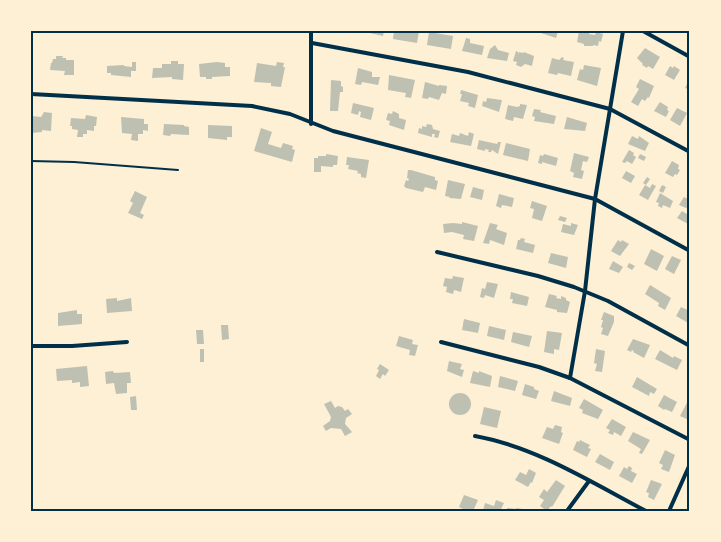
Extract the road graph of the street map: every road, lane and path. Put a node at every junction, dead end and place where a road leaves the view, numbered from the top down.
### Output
1 (311, 31) edge
2 (623, 31) edge
3 (643, 31) edge
4 (312, 43) junction
5 (690, 57) edge
6 (31, 94) edge
7 (610, 109) junction
8 (310, 124) junction
9 (690, 152) edge
10 (31, 161) edge
11 (178, 170) dead end
12 (595, 199) junction
13 (690, 251) edge
14 (437, 252) dead end
15 (584, 291) junction
16 (127, 342) dead end
17 (441, 342) dead end
18 (31, 346) edge
19 (690, 346) edge
20 (570, 378) junction
21 (475, 436) dead end
22 (690, 440) edge
23 (690, 464) edge
24 (589, 482) junction
25 (567, 511) edge
26 (646, 511) edge
27 (669, 511) edge

1 - 4 street
2 - 7 street
3 - 5 street
4 - 7 street
4 - 8 street
6 - 8 street
7 - 9 street
7 - 12 street
8 - 12 street
10 - 11 lane
12 - 13 street
12 - 15 street
14 - 15 street
15 - 19 street
15 - 20 street
16 - 18 street
17 - 20 street
20 - 22 street
21 - 24 street
23 - 27 street
24 - 25 street
24 - 26 street

